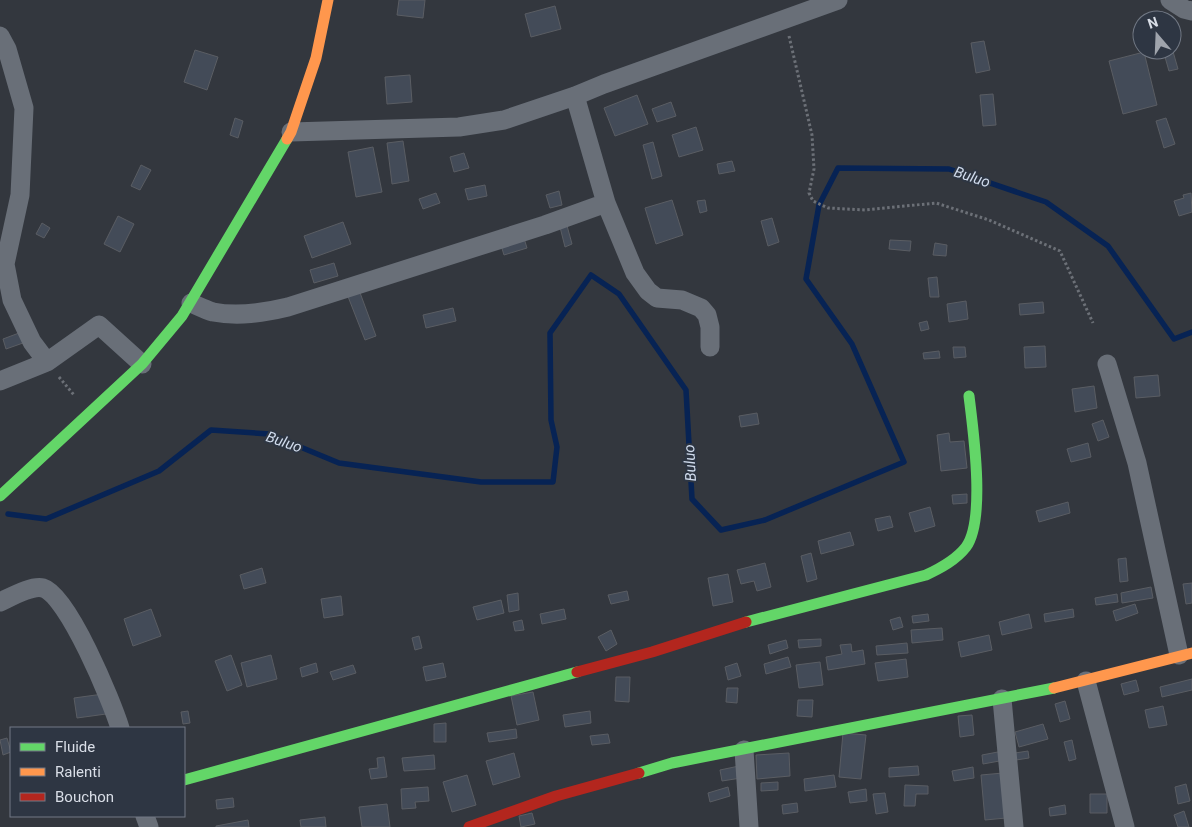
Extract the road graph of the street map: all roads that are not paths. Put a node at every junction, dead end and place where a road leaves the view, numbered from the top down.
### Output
1 (328, 0) edge
2 (838, 0) edge
3 (1170, 0) edge
4 (1192, 11) edge
5 (0, 36) edge
6 (575, 96) junction
7 (291, 132) junction
8 (606, 203) junction
9 (191, 303) junction
10 (710, 347) dead end
11 (47, 362) junction
12 (142, 364) junction
13 (1107, 364) dead end
14 (0, 381) edge
15 (969, 396) dead end
16 (0, 496) edge
17 (0, 602) edge
18 (1186, 654) edge
19 (1086, 681) junction
20 (1002, 699) junction
21 (120, 727) edge
22 (744, 750) junction
23 (185, 780) edge
24 (509, 820) edge
25 (469, 827) edge
26 (749, 827) edge
27 (1014, 827) edge
28 (1125, 827) edge

1 - 7 main road
2 - 6 street
3 - 4 street
5 - 11 street
6 - 7 street
6 - 8 street
7 - 9 main road
8 - 9 street
8 - 10 street
9 - 12 main road
11 - 12 street
11 - 14 street
12 - 16 main road
13 - 18 street
15 - 23 main road
17 - 21 street
18 - 19 main road
19 - 20 main road
19 - 28 street
20 - 22 main road
20 - 27 street
22 - 24 main road
22 - 26 street
24 - 25 main road

